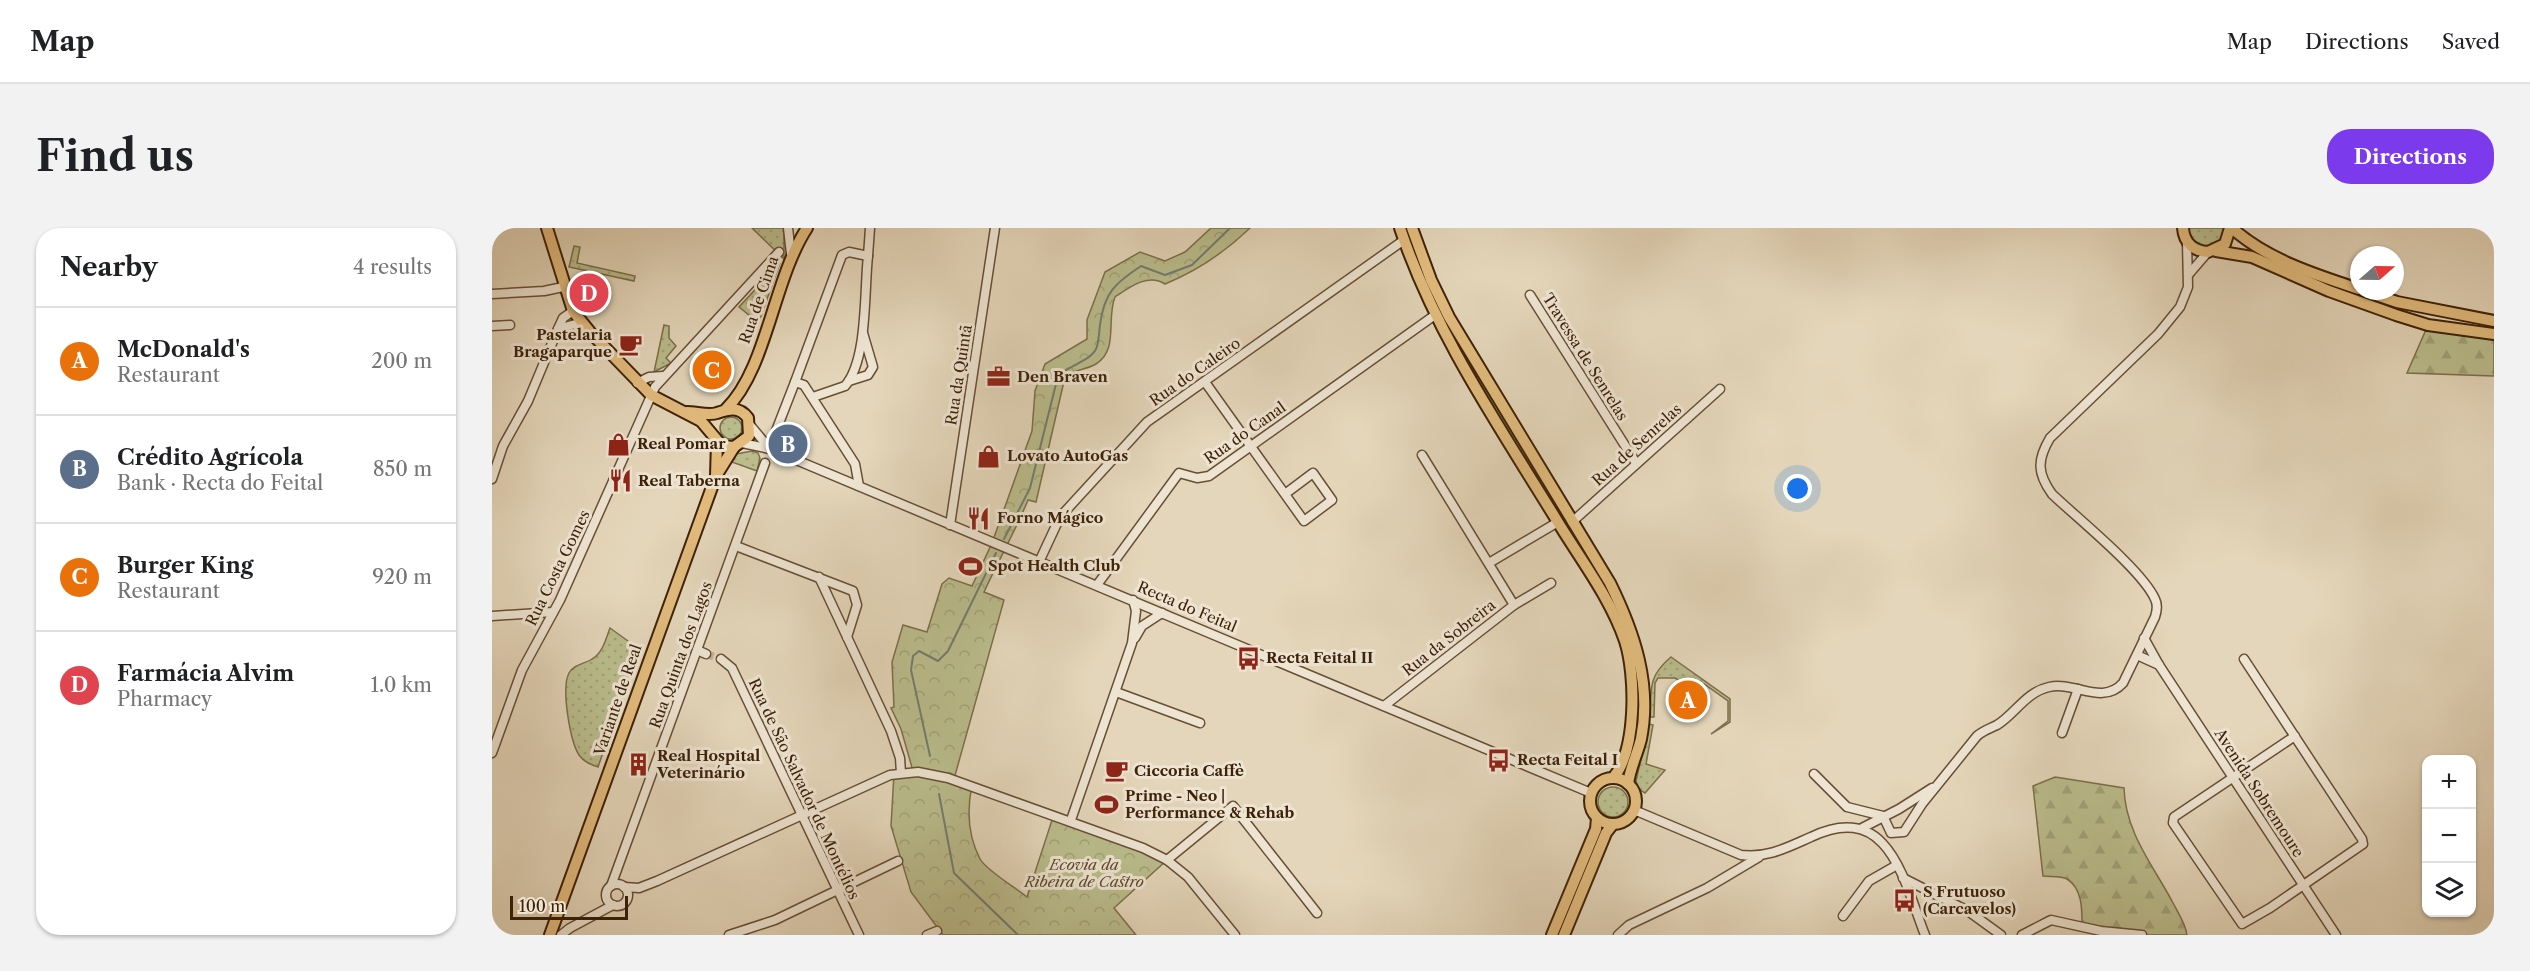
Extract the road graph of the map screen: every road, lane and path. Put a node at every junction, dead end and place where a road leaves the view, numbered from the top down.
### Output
1 (546, 228) edge
2 (788, 228) edge
3 (870, 228) edge
4 (995, 228) edge
5 (1400, 228) edge
6 (1412, 228) edge
7 (2231, 228) edge
8 (806, 229) edge
9 (2183, 233) edge
10 (1404, 240) junction
11 (2212, 251) junction
12 (779, 252) dead end
13 (791, 254) junction
14 (868, 256) junction
15 (2189, 274) junction
16 (2350, 286) edge
17 (563, 287) junction
18 (492, 294) edge
19 (1530, 295) dead end
20 (2391, 300) edge
21 (573, 311) junction
22 (1435, 315) junction
23 (2494, 321) edge
24 (582, 322) junction
25 (510, 325) dead end
26 (492, 326) edge
27 (558, 329) junction
28 (863, 332) junction
29 (2494, 334) edge
30 (663, 376) junction
31 (849, 381) junction
32 (637, 382) junction
33 (795, 382) junction
34 (1205, 382) junction
35 (746, 384) junction
36 (1720, 389) dead end
37 (651, 395) junction
38 (813, 397) junction
39 (722, 411) junction
40 (687, 412) junction
41 (749, 422) junction
42 (774, 436) dead end
43 (714, 437) junction
44 (738, 446) junction
45 (1250, 447) junction
46 (770, 449) junction
47 (1422, 455) dead end
48 (765, 463) dead end
49 (1636, 463) junction
50 (716, 476) junction
51 (492, 479) edge
52 (859, 486) junction
53 (1285, 494) junction
54 (1558, 522) junction
55 (1572, 522) junction
56 (950, 525) junction
57 (736, 546) junction
58 (1039, 562) junction
59 (1489, 563) junction
60 (819, 577) junction
61 (1551, 584) dead end
62 (1097, 585) junction
63 (842, 586) junction
64 (1133, 600) junction
65 (832, 604) junction
66 (1514, 605) junction
67 (553, 612) junction
68 (1162, 613) junction
69 (492, 616) edge
70 (847, 637) junction
71 (2144, 638) junction
72 (1132, 643) junction
73 (2137, 656) junction
74 (721, 659) tunnel mouth
75 (2244, 659) dead end
76 (2158, 665) junction
77 (2078, 689) junction
78 (1116, 692) junction
79 (1384, 706) junction
80 (1200, 723) dead end
81 (2062, 734) dead end
82 (2295, 736) junction
83 (492, 753) edge
84 (901, 773) junction
85 (1814, 774) dead end
86 (1613, 778) junction
87 (2232, 778) junction
88 (1941, 781) junction
89 (1629, 784) junction
90 (1591, 793) junction
91 (1634, 810) junction
92 (801, 815) junction
93 (1883, 816) junction
94 (1597, 818) junction
95 (1071, 820) junction
96 (1613, 824) junction
97 (1862, 828) junction
98 (1759, 857) junction
99 (623, 858) junction
100 (1167, 860) junction
101 (898, 861) dead end
102 (1897, 866) junction
103 (1903, 878) junction
104 (657, 882) junction
105 (611, 886) junction
106 (622, 886) junction
107 (2303, 886) junction
108 (837, 890) junction
109 (625, 903) junction
110 (613, 905) junction
111 (1317, 913) dead end
112 (1844, 916) dead end
113 (937, 931) dead end
114 (550, 935) edge
115 (561, 935) edge
116 (729, 935) edge
117 (859, 935) edge
118 (927, 935) edge
119 (1235, 935) edge
120 (1552, 935) edge
121 (1564, 935) edge
122 (1618, 935) edge
123 (1925, 935) edge
124 (2001, 935) edge
125 (2022, 935) edge
126 (2142, 935) edge
127 (2336, 935) edge

1 - 17 main road, Recta do Feital
2 - 13 street
3 - 14 street
4 - 56 street, Rua da Quintã
5 - 10 main road
6 - 55 main road
7 - 11 main road
7 - 16 main road
8 - 13 main road, Rua de Cima
9 - 11 main road
9 - 15 street
10 - 22 main road
10 - 34 street, Rua do Caleiro
11 - 15 street
11 - 29 main road
12 - 30 street, Rua Costa Gomes
13 - 35 main road, Rua de Cima
14 - 28 street
14 - 33 street
15 - 71 street
17 - 18 street
17 - 21 main road, Recta do Feital
19 - 49 street, Travessa de Senrelas
20 - 23 main road
21 - 24 main road, Recta do Feital
21 - 27 street
22 - 45 street, Rua do Canal
22 - 54 main road
24 - 27 street
24 - 32 main road, Recta do Feital
25 - 26 street
27 - 51 street
28 - 31 street
28 - 31 street
30 - 32 street
30 - 37 street, Rua Costa Gomes
31 - 38 street
32 - 37 main road, Recta do Feital
33 - 38 street
33 - 42 street
34 - 45 street
34 - 58 street, Rua do Caleiro
35 - 39 main road, Rua de Cima
35 - 41 main road, Rua de Cima
36 - 49 street, Rua de Senrelas
37 - 40 main road, Recta do Feital
37 - 67 street, Rua Costa Gomes
38 - 52 street
39 - 40 main road, Recta do Feital
39 - 41 main road, Recta do Feital
39 - 43 main road
40 - 43 main road, Recta do Feital
41 - 44 main road
41 - 46 street, Recta do Feital
43 - 44 main road, Recta do Feital
43 - 50 main road, Variante de Real
44 - 46 street, Recta do Feital
44 - 50 main road, Variante de Real
45 - 53 street
45 - 62 street, Rua do Canal
46 - 52 street, Recta do Feital
47 - 59 street, Rua da Sobreira
48 - 57 street, Rua Quinta dos Lagos
49 - 55 street, Rua de Senrelas
50 - 114 main road, Variante de Real
52 - 56 street, Recta do Feital
53 - 53 street
54 - 59 street
54 - 86 main road
55 - 89 main road
56 - 58 street, Recta do Feital
57 - 60 street
57 - 99 street, Rua Quinta dos Lagos
58 - 62 street, Recta do Feital
59 - 66 street, Rua da Sobreira
60 - 63 street
60 - 65 street
61 - 66 street
62 - 64 street, Recta do Feital
63 - 65 street
63 - 70 street
64 - 68 street, Recta do Feital
64 - 72 street
65 - 70 street
66 - 79 street, Rua da Sobreira
67 - 69 street
67 - 83 street, Rua Costa Gomes
68 - 72 street
68 - 79 street, Recta do Feital
70 - 84 street
71 - 73 street
71 - 76 street, Avenida Sobremoure
72 - 78 street
73 - 76 street
73 - 77 street
74 - 92 street, Rua de São Salvador de Montélios
75 - 82 street
76 - 87 street, Avenida Sobremoure
77 - 81 street
77 - 88 street
78 - 80 street
78 - 95 street
79 - 90 street, Recta do Feital
82 - 87 street
82 - 107 street
84 - 92 street
84 - 95 street
85 - 93 street
86 - 89 main road
86 - 90 main road
87 - 107 street, Avenida Sobremoure
87 - 107 street
88 - 93 street
88 - 93 street
89 - 91 main road
90 - 94 main road
91 - 96 main road
91 - 98 street
92 - 104 street
92 - 108 street, Rua de São Salvador de Montélios
93 - 97 street
94 - 96 main road
94 - 120 main road
95 - 100 street
96 - 121 main road
97 - 98 street
97 - 102 street
98 - 122 street
99 - 105 street
99 - 106 street
100 - 111 street
100 - 119 street
101 - 108 street
102 - 103 street
102 - 112 street
103 - 123 street
103 - 124 street
104 - 106 street
104 - 109 street
105 - 106 street
105 - 110 street
106 - 109 street
107 - 127 street, Avenida Sobremoure
108 - 116 street
108 - 117 street, Rua de São Salvador de Montélios
109 - 110 street
110 - 115 street
113 - 118 street
125 - 126 street

